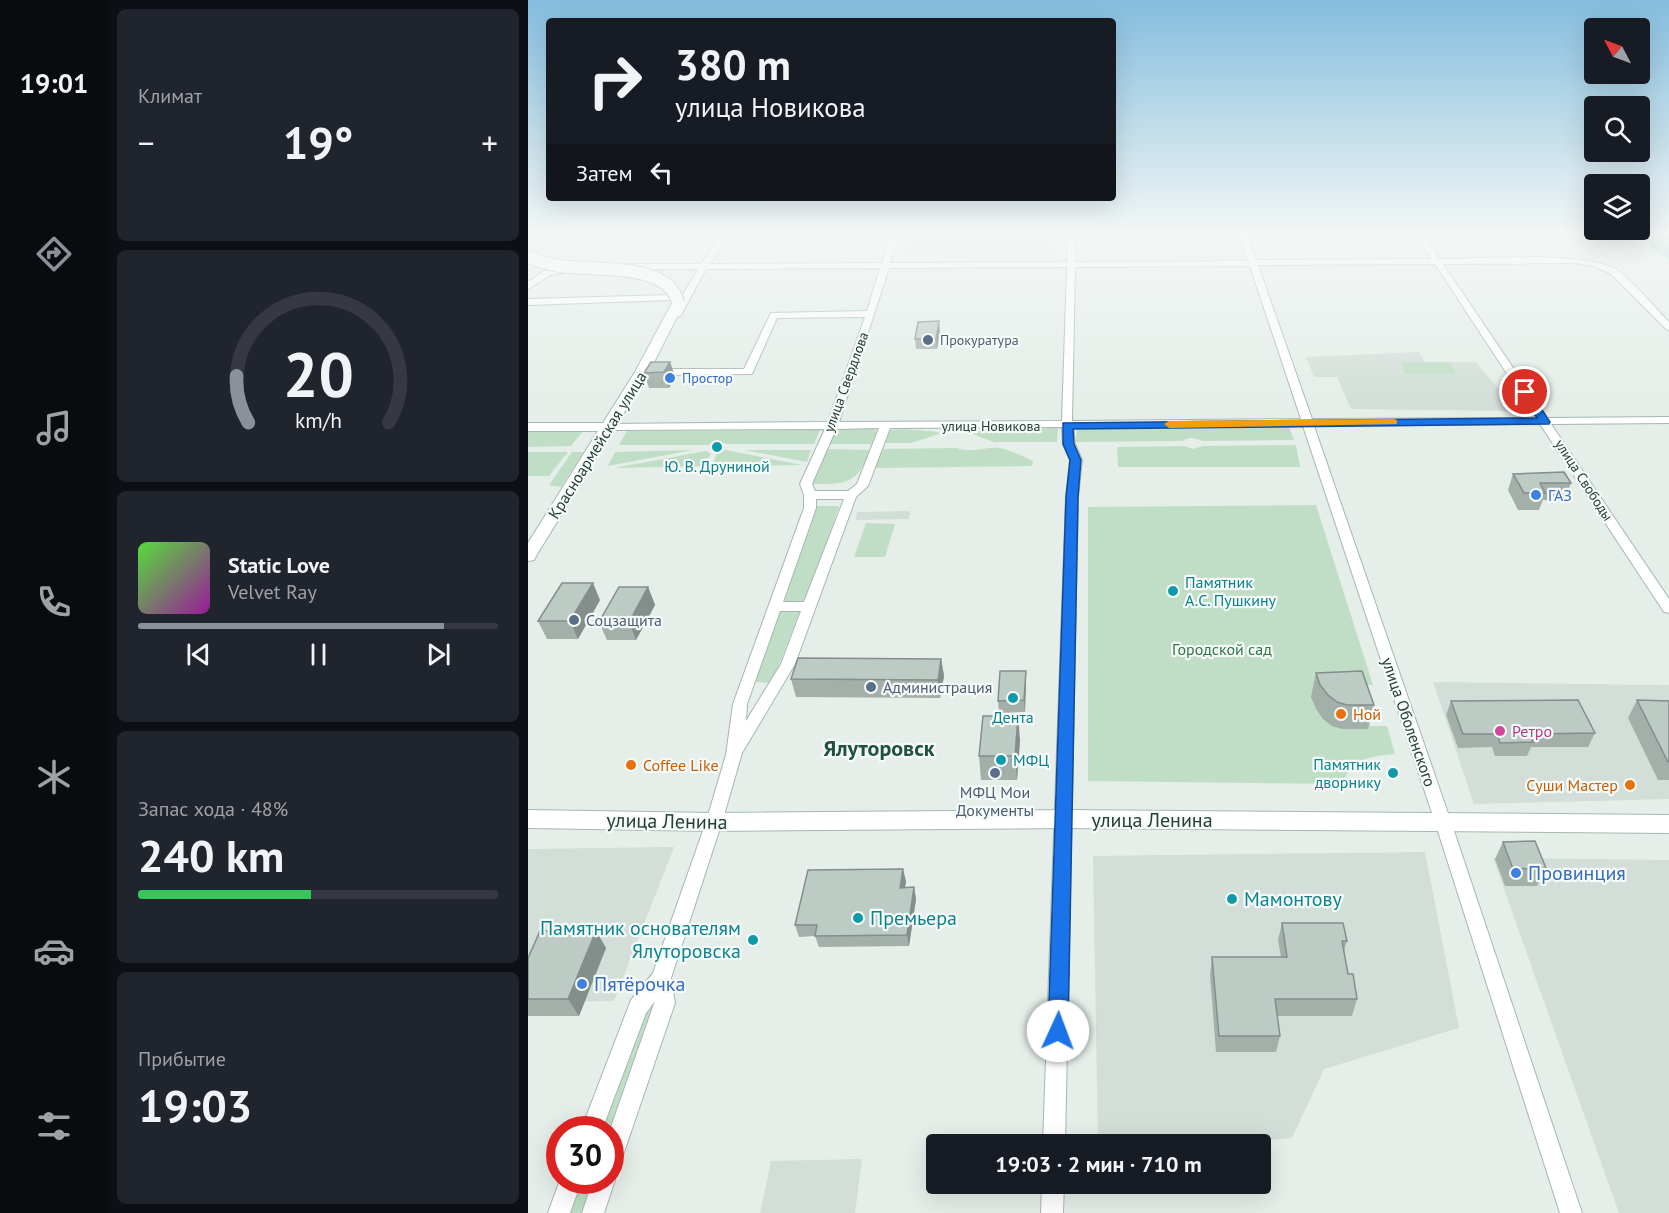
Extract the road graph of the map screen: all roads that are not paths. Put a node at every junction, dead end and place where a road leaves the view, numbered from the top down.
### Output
1 (676, 290) edge
2 (689, 290) edge
3 (878, 290) edge
4 (1071, 290) edge
5 (1263, 290) edge
6 (1455, 290) edge
7 (1632, 290) edge
8 (674, 301) junction
9 (528, 302) edge
10 (871, 314) junction
11 (1669, 327) edge
12 (664, 332) junction
13 (642, 372) junction
14 (1669, 420) edge
15 (1545, 422) junction
16 (1309, 423) junction
17 (1067, 425) junction
18 (832, 426) junction
19 (885, 426) junction
20 (528, 427) edge
21 (608, 427) junction
22 (810, 495) junction
23 (851, 495) junction
24 (528, 556) edge
25 (775, 606) junction
26 (809, 607) junction
27 (1669, 609) edge
28 (734, 755) junction
29 (528, 819) edge
30 (1065, 819) junction
31 (714, 822) junction
32 (1443, 822) junction
33 (1669, 824) edge
34 (661, 978) junction
35 (596, 1116) edge
36 (624, 1120) edge
37 (1054, 1134) edge
38 (566, 1194) edge
39 (599, 1194) edge
40 (1053, 1194) edge
41 (559, 1213) edge
42 (593, 1213) edge
43 (1052, 1213) edge
44 (1571, 1213) edge

1 - 8 main road, bridge
2 - 12 street, Красноармейская улица
3 - 10 street, улица Свердлова
4 - 17 street
5 - 16 street, улица Оболенского
6 - 15 street, улица Свободы
7 - 11 street
8 - 9 street
8 - 12 main road, Красноармейская улица
10 - 13 street
10 - 18 street, улица Свердлова
12 - 13 main road, Красноармейская улица
13 - 21 main road, Красноармейская улица
14 - 15 street, улица Новикова
15 - 16 street, улица Новикова
15 - 27 street, улица Свободы
16 - 17 street, улица Новикова
16 - 32 street, улица Оболенского
17 - 19 street, улица Новикова
17 - 30 street
18 - 19 street, улица Новикова
18 - 21 street, улица Новикова
18 - 22 street, улица Свердлова
19 - 23 street, улица Свердлова
20 - 21 main road, улица Новикова
21 - 24 main road, Красноармейская улица
22 - 23 street
22 - 25 street, улица Свердлова
23 - 26 street, улица Свердлова
25 - 26 street
25 - 28 street, улица Свердлова
26 - 28 street, улица Свердлова
28 - 31 street, улица Свердлова
29 - 31 main road, улица Ленина
30 - 31 main road, улица Ленина
30 - 32 main road, улица Ленина
30 - 37 street
31 - 34 street, улица Свердлова
32 - 33 main road, улица Ленина
32 - 44 street, улица Оболенского
34 - 35 street, улица Свердлова
34 - 36 street, улица Свердлова
38 - 41 street
39 - 42 street
40 - 43 street

